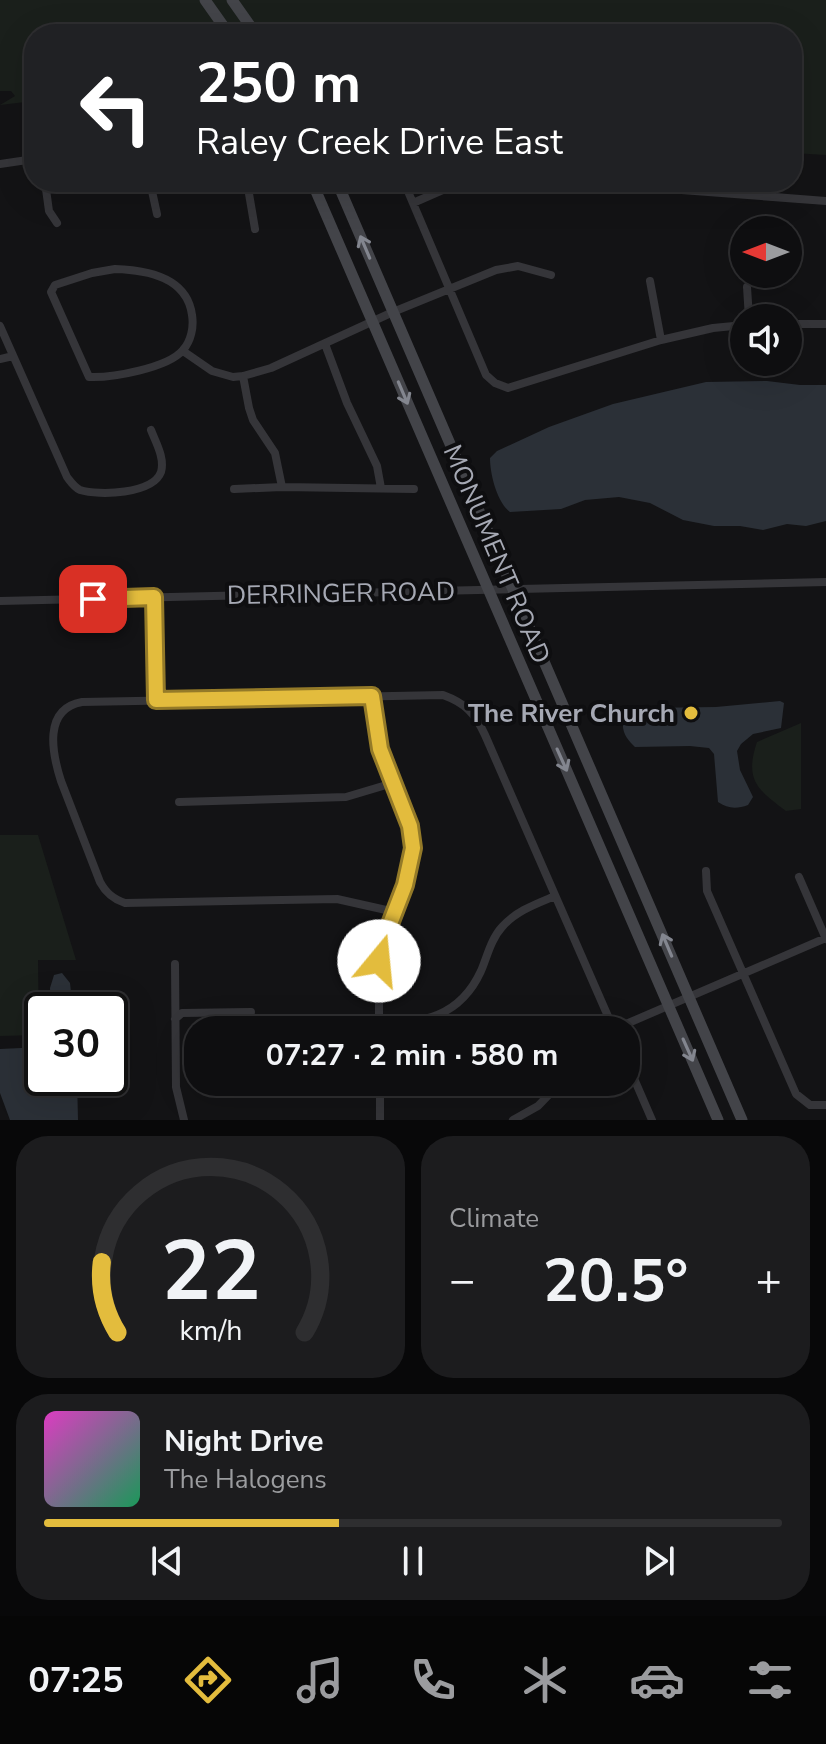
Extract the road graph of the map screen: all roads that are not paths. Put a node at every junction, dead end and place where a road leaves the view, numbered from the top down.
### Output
1 (205, 0) edge
2 (232, 0) edge
3 (222, 24) edge
4 (249, 24) edge
5 (24, 160) edge
6 (0, 164) edge
7 (46, 192) edge
8 (152, 192) edge
9 (249, 192) edge
10 (316, 192) edge
11 (341, 192) edge
12 (408, 192) edge
13 (438, 192) edge
14 (708, 192) edge
15 (826, 201) edge
16 (413, 203) junction
17 (157, 214) dead end
18 (57, 223) dead end
19 (255, 229) dead end
20 (551, 275) dead end
21 (650, 281) dead end
22 (450, 290) junction
23 (393, 312) junction
24 (373, 321) junction
25 (802, 324) edge
26 (826, 324) edge
27 (0, 326) edge
28 (730, 327) edge
29 (661, 340) junction
30 (325, 344) junction
31 (183, 351) junction
32 (13, 356) junction
33 (0, 359) edge
34 (243, 376) junction
35 (151, 430) dead end
36 (282, 487) junction
37 (381, 488) junction
38 (234, 489) dead end
39 (414, 489) dead end
40 (826, 582) edge
41 (514, 589) junction
42 (488, 590) junction
43 (154, 597) junction
44 (0, 601) edge
45 (372, 696) junction
46 (156, 700) junction
47 (393, 783) junction
48 (179, 802) dead end
49 (706, 871) dead end
50 (799, 877) dead end
51 (555, 896) junction
52 (395, 912) junction
53 (826, 939) edge
54 (175, 964) dead end
55 (744, 974) junction
56 (689, 997) junction
57 (668, 1006) junction
58 (251, 1012) dead end
59 (378, 1016) edge
60 (437, 1016) edge
61 (607, 1016) edge
62 (640, 1018) edge
63 (175, 1019) junction
64 (640, 1092) edge
65 (380, 1096) edge
66 (548, 1096) edge
67 (826, 1105) edge
68 (184, 1120) edge
69 (380, 1120) edge
70 (513, 1120) edge
71 (652, 1120) edge
72 (718, 1120) edge
73 (742, 1120) edge

1 - 3 main road
2 - 4 main road
5 - 6 street
7 - 18 street
8 - 17 street
9 - 19 street
10 - 24 main road, MONUMENT ROAD
23 -> 11 main road, MONUMENT ROAD
12 - 16 street
13 - 16 street
14 - 15 street
16 - 22 street
20 - 22 street
21 - 29 street
22 - 23 street
22 - 29 street
23 - 24 street
23 - 41 main road, MONUMENT ROAD
24 - 30 street
24 -> 42 main road, MONUMENT ROAD
25 - 26 street
27 - 32 street
28 - 29 street
30 - 34 street
30 - 37 street
31 - 31 street
31 - 34 street
32 - 33 street
32 - 35 street
34 - 36 street
36 - 37 street
36 - 38 street
37 - 39 street
40 - 41 street, DERRINGER ROAD
41 - 42 street, DERRINGER ROAD
56 -> 41 main road, MONUMENT ROAD
42 - 43 street, DERRINGER ROAD
42 -> 57 main road, MONUMENT ROAD
43 - 44 street, DERRINGER ROAD
43 - 46 street
45 - 46 street
45 - 47 street
45 - 51 street
46 - 52 street
47 - 48 street
47 - 52 street
49 - 55 street
50 - 53 street
51 - 60 street
51 - 61 street
52 - 59 street
53 - 55 street
54 - 63 street
55 - 56 street
55 - 67 street
56 - 57 street
56 - 73 main road, MONUMENT ROAD
57 - 62 street
57 -> 72 main road, MONUMENT ROAD
58 - 63 street
63 - 68 street
64 - 71 street
65 - 69 street
66 - 70 street

